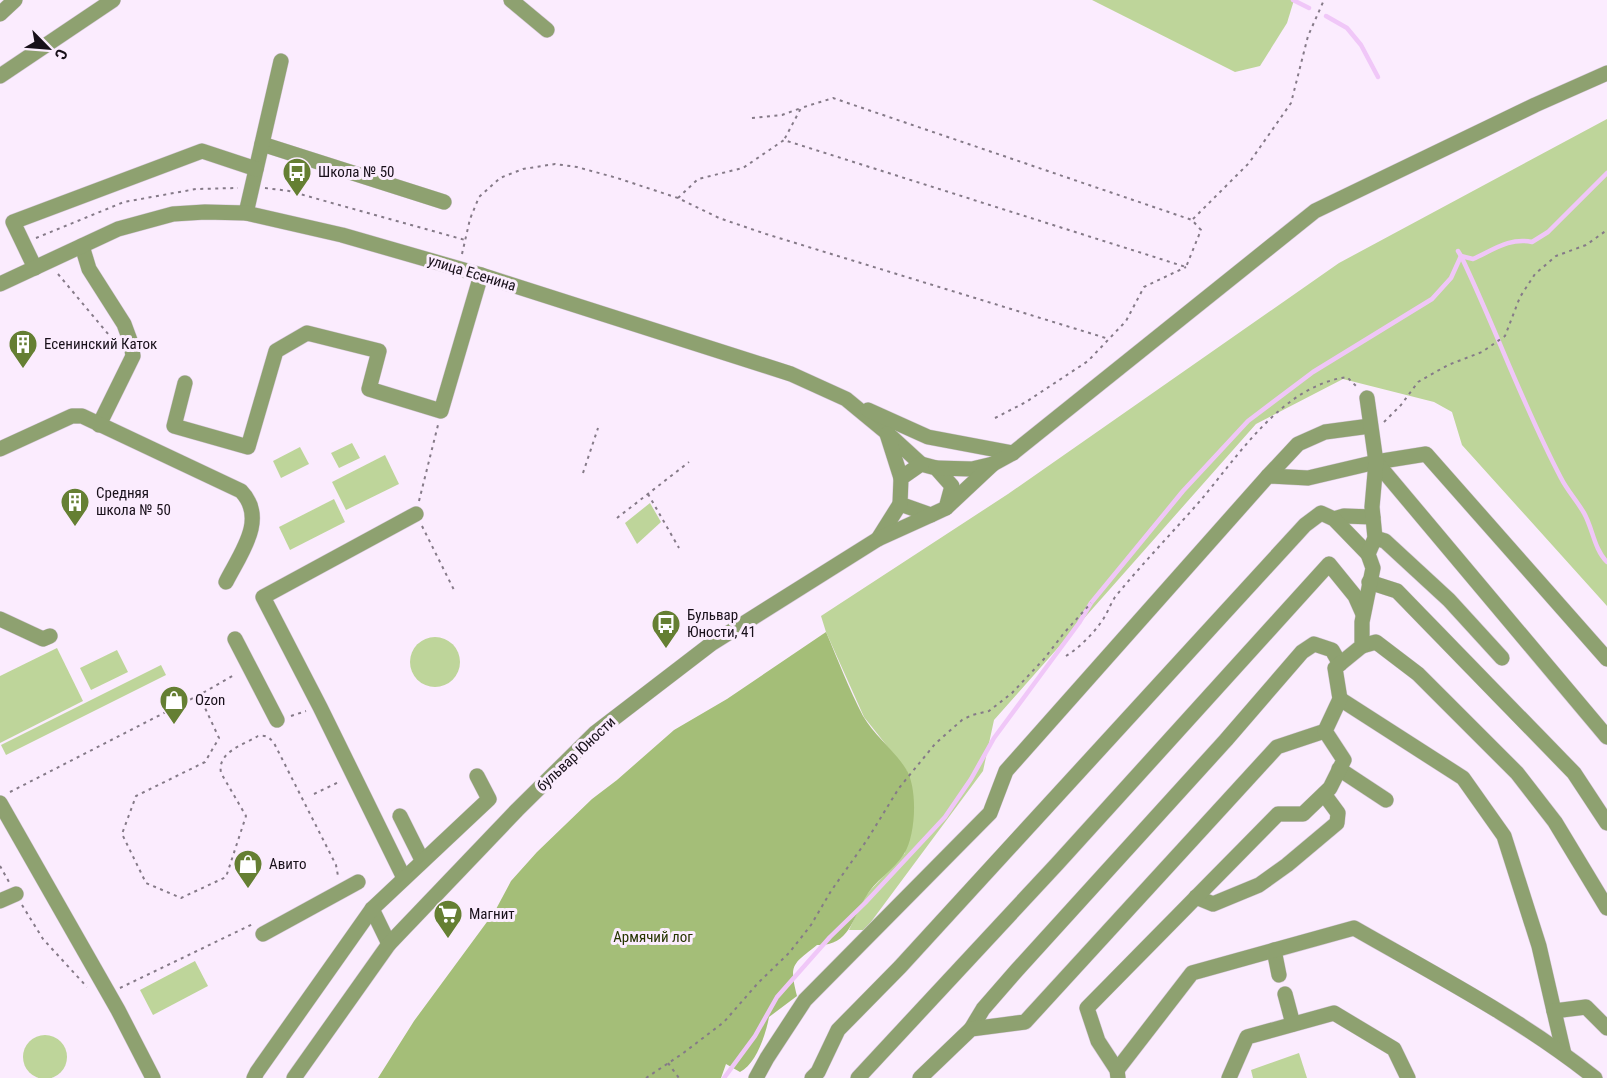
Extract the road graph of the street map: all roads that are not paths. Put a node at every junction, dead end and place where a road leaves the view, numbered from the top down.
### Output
1 (15, 0) edge
2 (113, 0) edge
3 (511, 0) edge
4 (0, 14) edge
5 (547, 30) dead end
6 (281, 61) dead end
7 (1607, 73) edge
8 (0, 76) edge
9 (262, 144) junction
10 (256, 169) junction
11 (444, 202) dead end
12 (246, 213) junction
13 (82, 246) junction
14 (35, 268) junction
15 (481, 275) junction
16 (0, 284) edge
17 (184, 382) dead end
18 (1367, 398) road end
19 (846, 399) junction
20 (99, 425) junction
21 (1370, 426) junction
22 (886, 432) junction
23 (0, 449) edge
24 (1013, 453) junction
25 (1376, 462) junction
26 (993, 464) junction
27 (929, 466) junction
28 (1268, 476) junction
29 (901, 478) junction
30 (900, 504) junction
31 (946, 508) junction
32 (416, 514) road end
33 (931, 515) junction
34 (1373, 517) junction
35 (1334, 519) junction
36 (1375, 538) junction
37 (878, 539) junction
38 (1368, 554) junction
39 (226, 582) dead end
40 (1369, 582) junction
41 (1363, 614) junction
42 (0, 618) edge
43 (50, 636) dead end
44 (235, 639) dead end
45 (1362, 646) junction
46 (1502, 658) dead end
47 (1607, 659) edge
48 (1340, 664) junction
49 (1340, 699) junction
50 (277, 720) road end
51 (1326, 731) junction
52 (1607, 737) edge
53 (1339, 769) junction
54 (477, 776) dead end
55 (1324, 794) junction
56 (1386, 800) dead end
57 (3, 803) edge
58 (400, 816) dead end
59 (1607, 823) edge
60 (422, 860) junction
61 (404, 878) junction
62 (358, 882) dead end
63 (16, 894) road end
64 (1196, 897) junction
65 (0, 901) edge
66 (1607, 908) edge
67 (372, 909) junction
68 (258, 929) road end
69 (389, 944) junction
70 (1274, 950) junction
71 (1279, 975) dead end
72 (1285, 994) dead end
73 (1554, 1011) junction
74 (1293, 1024) junction
75 (1607, 1028) edge
76 (971, 1029) junction
77 (1564, 1054) junction
78 (1117, 1074) edge
79 (819, 1076) edge
80 (153, 1078) edge
81 (254, 1078) edge
82 (294, 1078) edge
83 (756, 1078) edge
84 (858, 1078) edge
85 (920, 1078) edge
86 (1229, 1078) edge
87 (1408, 1078) edge
88 (1594, 1078) edge

1 - 4 street
2 - 8 street
3 - 5 street
6 - 9 street
7 - 24 street
9 - 10 street
9 - 11 street
10 - 12 street
10 - 14 street
12 - 13 street, улица Есенина
12 - 15 street, улица Есенина
13 - 14 street, улица Есенина
13 - 20 street
14 - 16 street, улица Есенина
15 - 17 street
15 - 19 street, улица Есенина
18 - 21 street
19 - 22 street, улица Есенина
19 - 24 street
20 - 23 street
20 - 39 street
21 - 25 street
21 - 28 street
22 - 27 street, улица Есенина
22 - 29 street
24 - 26 street
25 - 28 street
25 - 34 street
25 - 47 street
25 - 52 street
26 - 27 street
26 - 31 street
27 - 29 street
27 - 31 street
28 - 83 street
29 - 30 street
30 - 33 street
30 - 37 street
31 - 33 street
32 - 61 street
33 - 37 street, бульвар Юности
34 - 35 street
34 - 36 street
35 - 38 street
35 - 79 street
36 - 38 street
36 - 46 street
37 - 69 street, бульвар Юности
38 - 40 street
40 - 41 street
40 - 59 street
41 - 45 street
41 - 84 street
42 - 43 street
44 - 50 street
45 - 48 street
45 - 66 street
48 - 49 street
48 - 76 street
49 - 51 street
49 - 73 street
51 - 53 street
51 - 76 street
53 - 55 street
53 - 56 street
54 - 60 street
55 - 64 street
55 - 64 street
57 - 80 street
58 - 60 street
60 - 61 street
61 - 67 street
62 - 68 street
63 - 65 street
64 - 78 street
67 - 69 street
67 - 81 street
69 - 82 street, бульвар Юности
70 - 71 street
70 - 77 street
70 - 78 street
72 - 74 street
73 - 75 street
73 - 77 street
74 - 86 street
74 - 87 street
76 - 85 street
77 - 88 street

